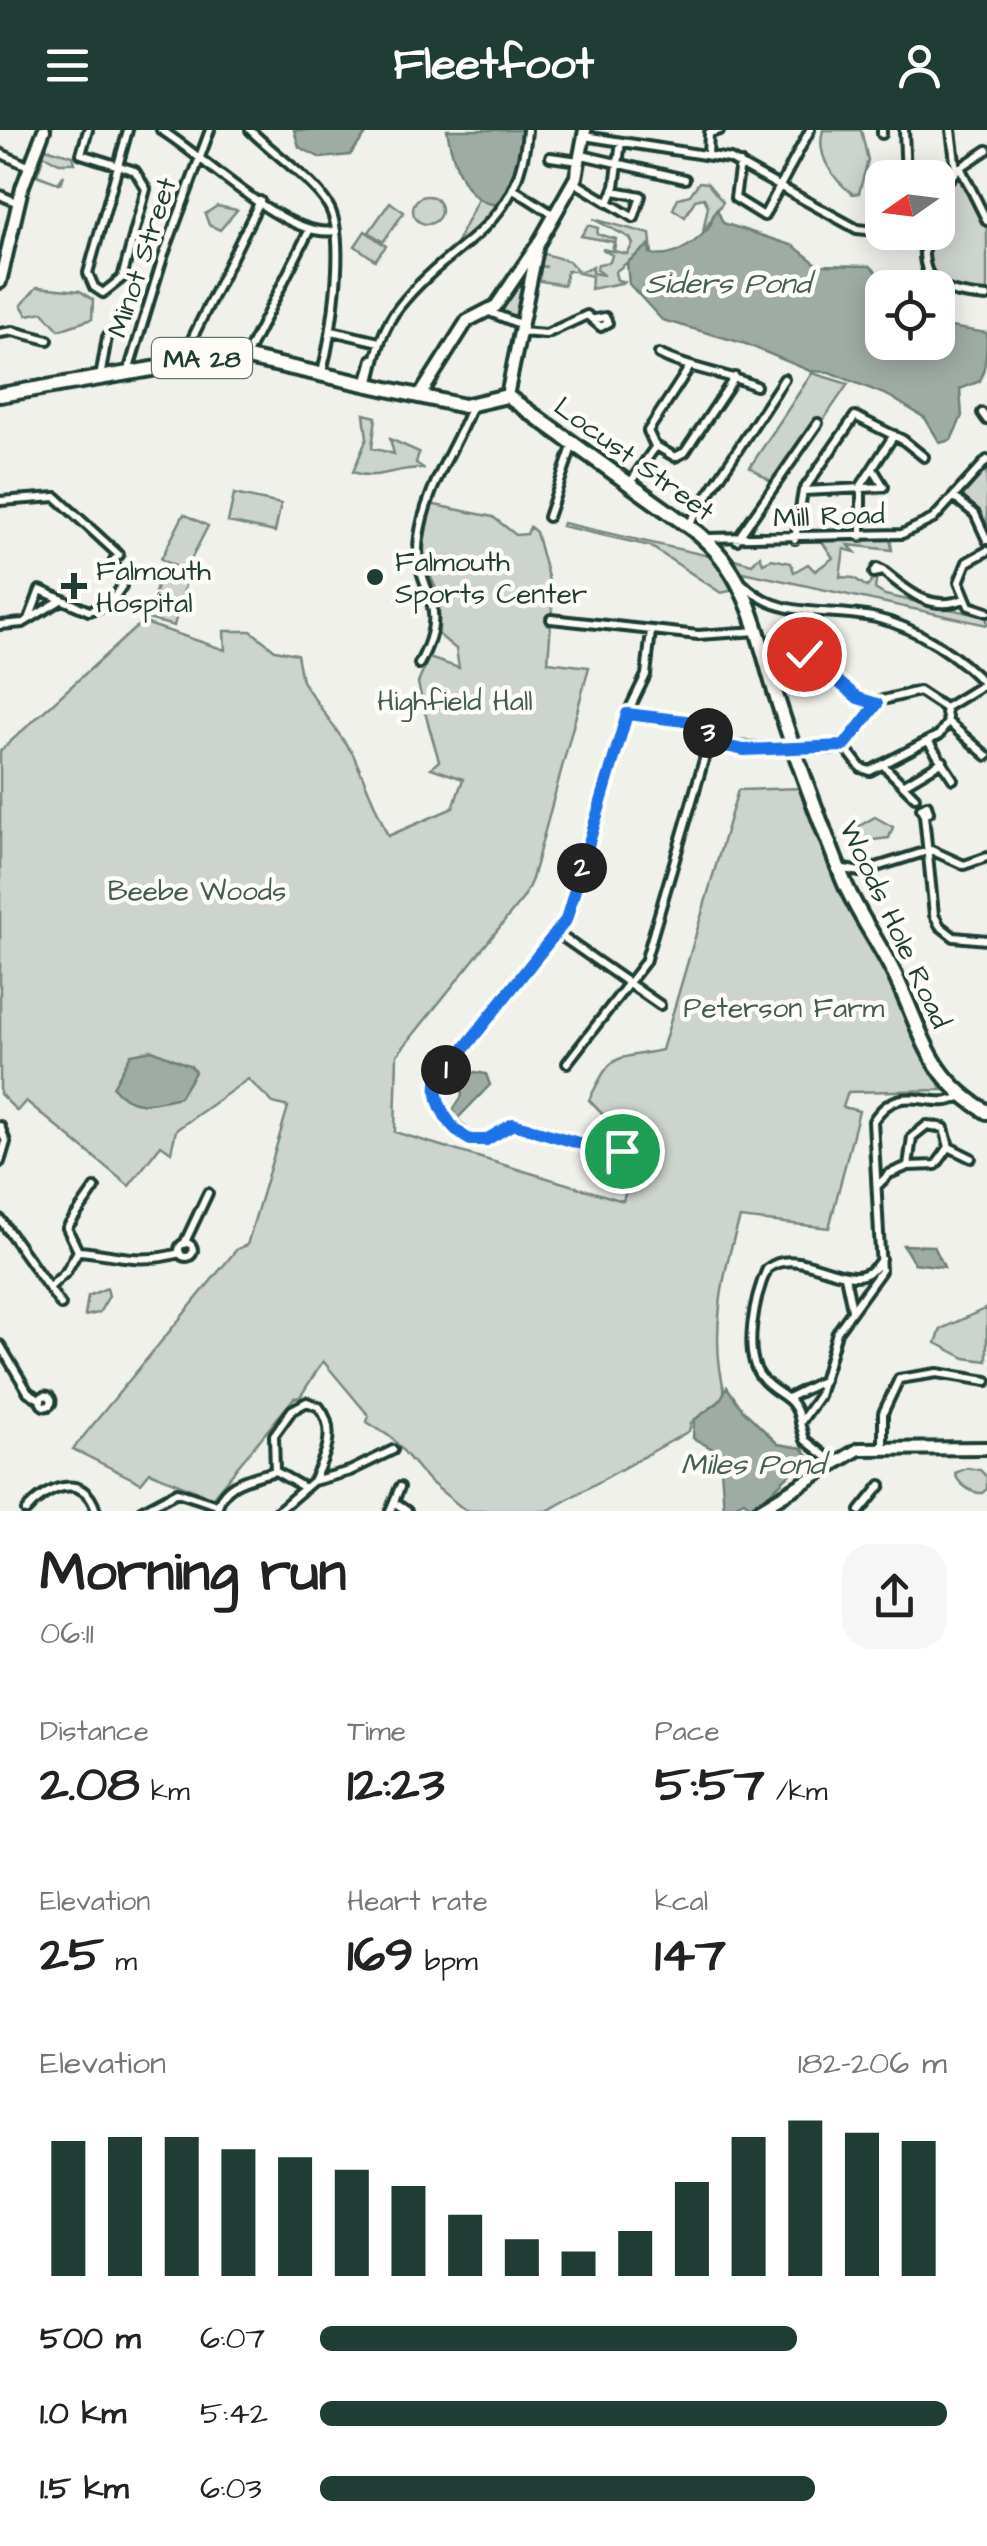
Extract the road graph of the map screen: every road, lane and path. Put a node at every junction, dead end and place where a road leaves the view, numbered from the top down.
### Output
1 (44, 130) edge
2 (88, 130) edge
3 (128, 130) edge
4 (210, 130) edge
5 (250, 130) edge
6 (526, 130) edge
7 (715, 130) edge
8 (810, 130) edge
9 (904, 130) edge
10 (951, 130) edge
11 (168, 132) edge
12 (585, 133) edge
13 (621, 142) junction
14 (987, 150) edge
15 (0, 153) edge
16 (198, 155) junction
17 (708, 155) junction
18 (550, 157) dead end
19 (581, 158) junction
20 (619, 160) junction
21 (905, 160) edge
22 (740, 163) junction
23 (116, 164) junction
24 (30, 167) junction
25 (958, 169) junction
26 (955, 172) edge
27 (685, 179) dead end
28 (574, 182) junction
29 (782, 186) junction
30 (515, 190) junction
31 (614, 192) junction
32 (0, 195) edge
33 (260, 201) junction
34 (18, 203) junction
35 (608, 203) junction
36 (554, 215) junction
37 (987, 221) edge
38 (865, 228) edge
39 (309, 230) junction
40 (334, 231) junction
41 (538, 244) junction
42 (923, 250) edge
43 (536, 260) junction
44 (523, 267) junction
45 (0, 282) edge
46 (987, 297) edge
47 (487, 311) junction
48 (595, 318) dead end
49 (522, 328) junction
50 (332, 331) junction
51 (0, 333) edge
52 (107, 337) dead end
53 (48, 340) dead end
54 (378, 343) junction
55 (659, 354) dead end
56 (246, 356) junction
57 (181, 361) junction
58 (690, 368) junction
59 (128, 373) junction
60 (322, 374) junction
61 (735, 377) junction
62 (100, 379) junction
63 (784, 379) dead end
64 (367, 385) junction
65 (756, 386) dead end
66 (0, 395) edge
67 (410, 395) junction
68 (507, 396) junction
69 (472, 405) junction
70 (818, 423) dead end
71 (894, 435) junction
72 (573, 444) junction
73 (656, 446) junction
74 (924, 457) dead end
75 (987, 460) edge
76 (873, 470) junction
77 (629, 484) junction
78 (860, 490) junction
79 (803, 491) junction
80 (954, 497) junction
81 (0, 501) edge
82 (548, 517) dead end
83 (687, 526) junction
84 (702, 537) junction
85 (861, 537) junction
86 (794, 539) junction
87 (736, 540) junction
88 (987, 540) edge
89 (987, 551) edge
90 (729, 567) junction
91 (883, 571) dead end
92 (964, 599) junction
93 (62, 600) junction
94 (768, 604) junction
95 (987, 612) edge
96 (29, 619) junction
97 (552, 619) dead end
98 (757, 624) junction
99 (0, 625) edge
100 (651, 631) junction
101 (766, 656) junction
102 (419, 664) dead end
103 (986, 686) edge
104 (877, 704) junction
105 (945, 708) junction
106 (627, 714) junction
107 (948, 722) junction
108 (710, 739) junction
109 (928, 741) junction
110 (794, 746) junction
111 (844, 746) junction
112 (987, 756) edge
113 (943, 761) junction
114 (884, 766) junction
115 (953, 779) dead end
116 (902, 785) junction
117 (914, 797) dead end
118 (924, 815) dead end
119 (931, 850) junction
120 (987, 858) edge
121 (839, 868) junction
122 (558, 934) junction
123 (987, 940) edge
124 (628, 983) junction
125 (660, 1005) dead end
126 (567, 1063) dead end
127 (956, 1092) junction
128 (936, 1099) junction
129 (987, 1112) edge
130 (0, 1126) edge
131 (949, 1147) junction
132 (622, 1151) dead end
133 (971, 1158) dead end
134 (0, 1162) edge
135 (908, 1166) junction
136 (877, 1186) junction
137 (94, 1188) dead end
138 (208, 1193) dead end
139 (0, 1219) edge
140 (184, 1244) junction
141 (78, 1251) junction
142 (180, 1253) junction
143 (882, 1257) junction
144 (845, 1276) junction
145 (50, 1286) junction
146 (61, 1305) dead end
147 (852, 1310) junction
148 (0, 1344) edge
149 (825, 1379) junction
150 (987, 1381) edge
151 (790, 1397) junction
152 (41, 1400) dead end
153 (800, 1423) junction
154 (883, 1448) junction
155 (987, 1448) edge
156 (393, 1450) dead end
157 (834, 1463) junction
158 (275, 1471) junction
159 (313, 1481) junction
160 (881, 1485) dead end
161 (400, 1487) dead end
162 (306, 1488) junction
163 (395, 1503) junction
164 (866, 1503) junction
165 (217, 1508) edge
166 (26, 1511) edge
167 (96, 1511) edge
168 (142, 1511) edge
169 (278, 1511) edge
170 (390, 1511) edge
171 (407, 1511) edge
172 (757, 1511) edge
173 (860, 1511) edge
174 (873, 1511) edge

1 - 24 main road
2 - 23 street
3 - 23 street
4 - 16 street, Minot Street
5 - 40 street
6 - 30 street
7 - 17 street
8 - 29 street
9 - 21 street
10 - 25 street
11 - 16 street
12 - 13 street
12 - 19 main road
13 - 17 street
13 - 20 street
14 - 25 street
15 - 24 street
16 - 33 street
16 - 59 street, Minot Street
17 - 22 street
18 - 19 street
19 - 20 street
19 - 28 main road
20 - 27 street
20 - 31 street
22 - 29 street
22 - 29 street
23 - 23 street
24 - 34 main road
25 - 26 street
25 - 37 street
28 - 35 street
28 - 36 main road
29 - 38 street
30 - 36 street
30 - 54 street
31 - 35 street
31 - 35 street
32 - 34 street
33 - 39 street
33 - 57 street
34 - 45 main road
36 - 41 main road
39 - 40 street
39 - 56 street
40 - 50 street
41 - 43 main road
41 - 44 main road
42 - 46 street
43 - 44 main road
43 - 49 main road
44 - 47 main road
47 - 49 street
47 - 67 main road
48 - 49 street
49 - 68 main road
50 - 54 street
50 - 60 street
51 - 53 street
52 - 62 street
54 - 64 street
55 - 58 street
56 - 57 highway, MA 28
56 - 60 highway, MA 28
57 - 59 highway, MA 28
58 - 61 street
58 - 73 street
59 - 62 highway, MA 28
60 - 64 highway, MA 28
61 - 65 street
61 - 73 street
62 - 66 highway, MA 28
63 - 83 street
64 - 67 highway, MA 28
67 - 69 highway, MA 28
68 - 69 highway, MA 28
68 - 72 highway, Locust Street
69 - 102 street
70 - 87 street
71 - 74 street
71 - 76 street
71 - 79 street
72 - 77 highway, Locust Street
72 - 82 street
73 - 77 street
75 - 80 street, Mill Road
76 - 78 street
76 - 78 street
77 - 83 highway, Locust Street
78 - 79 street
78 - 85 street
79 - 86 street
80 - 85 street, Mill Road
80 - 88 street
81 - 93 street
83 - 84 highway, Locust Street
84 - 87 street, Mill Road
84 - 90 highway, Locust Street
85 - 86 street, Mill Road
86 - 87 street, Mill Road
87 - 90 street
89 - 92 street
90 - 94 street
90 - 98 highway, Woods Hole Road
91 - 92 street
92 - 95 street
93 - 96 street
93 - 96 street
94 - 98 street
94 - 103 street
96 - 99 street
97 - 100 street
98 - 100 street
98 - 101 highway, Woods Hole Road
100 - 106 street
101 - 104 street
101 - 110 highway, Woods Hole Road
103 - 105 street
104 - 105 street
104 - 111 street
105 - 107 street
106 - 108 street
106 - 122 street
107 - 109 street
107 - 112 street
108 - 110 street
108 - 124 street
109 - 113 street
109 - 114 street
110 - 111 street
110 - 121 highway, Woods Hole Road
111 - 114 street
113 - 115 street
113 - 116 street
114 - 116 street
116 - 117 street
118 - 119 street
119 - 120 street
119 - 121 street
119 - 123 street
121 - 127 highway, Woods Hole Road
122 - 124 street
122 - 132 street
124 - 125 street
124 - 126 street
127 - 128 street
127 - 128 street
127 - 129 highway, Woods Hole Road
128 - 136 street
130 - 134 street
131 - 133 street
131 - 135 street
131 - 135 street
135 - 136 street
136 - 143 street
137 - 141 street
138 - 140 street
139 - 145 street
140 - 142 street
140 - 142 street
141 - 142 street
141 - 145 street
143 - 144 street
143 - 147 street
144 - 147 street
144 - 151 street
145 - 146 street
147 - 149 street
148 - 152 street
149 - 151 street
149 - 153 street
150 - 154 street
151 - 153 street
153 - 157 street
154 - 155 main road
154 - 157 main road
156 - 159 street
157 - 172 main road
158 - 159 street
158 - 162 street
158 - 165 street
159 - 162 street
160 - 164 street
161 - 163 street
162 - 169 street
163 - 170 street
163 - 171 street
164 - 173 street
164 - 174 street
165 - 168 street
166 - 167 street

